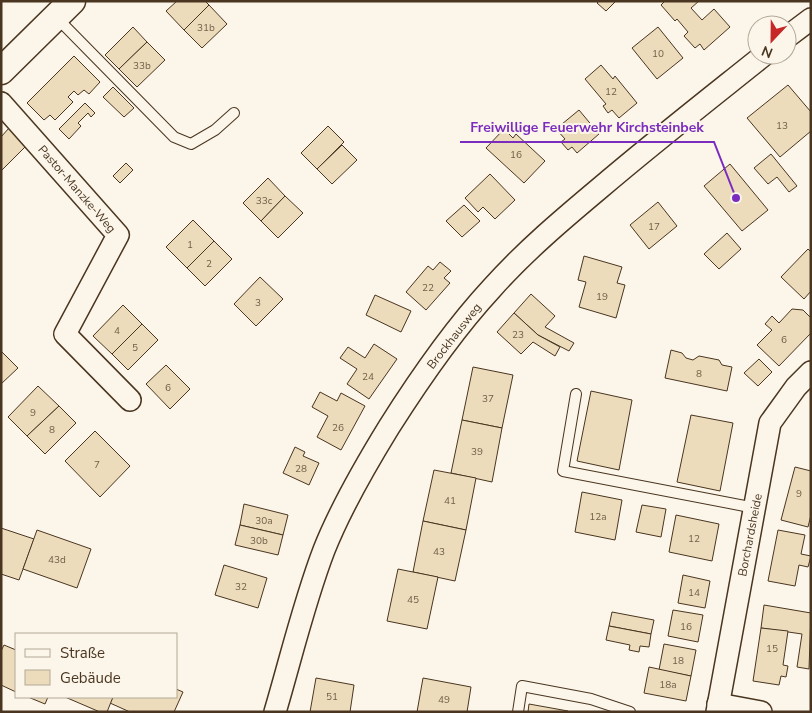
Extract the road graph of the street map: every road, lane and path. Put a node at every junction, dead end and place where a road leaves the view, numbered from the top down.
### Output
1 (64, 9) edge
2 (811, 19) edge
3 (797, 30) edge
4 (751, 65) edge
5 (1, 71) edge
6 (1, 102) edge
7 (234, 113) dead end
8 (811, 372) edge
9 (576, 394) dead end
10 (130, 400) dead end
11 (755, 508) junction
12 (718, 708) edge
13 (275, 712) edge
14 (518, 712) edge
15 (630, 712) edge
16 (761, 712) edge

1 - 5 street
1 - 7 lane
2 - 3 street
4 - 13 street, Brockhausweg
6 - 10 street, Pastor-Manzke-Weg
8 - 11 street, Borchardsheide
9 - 11 lane
11 - 12 street, Borchardsheide
12 - 16 street
14 - 15 lane

